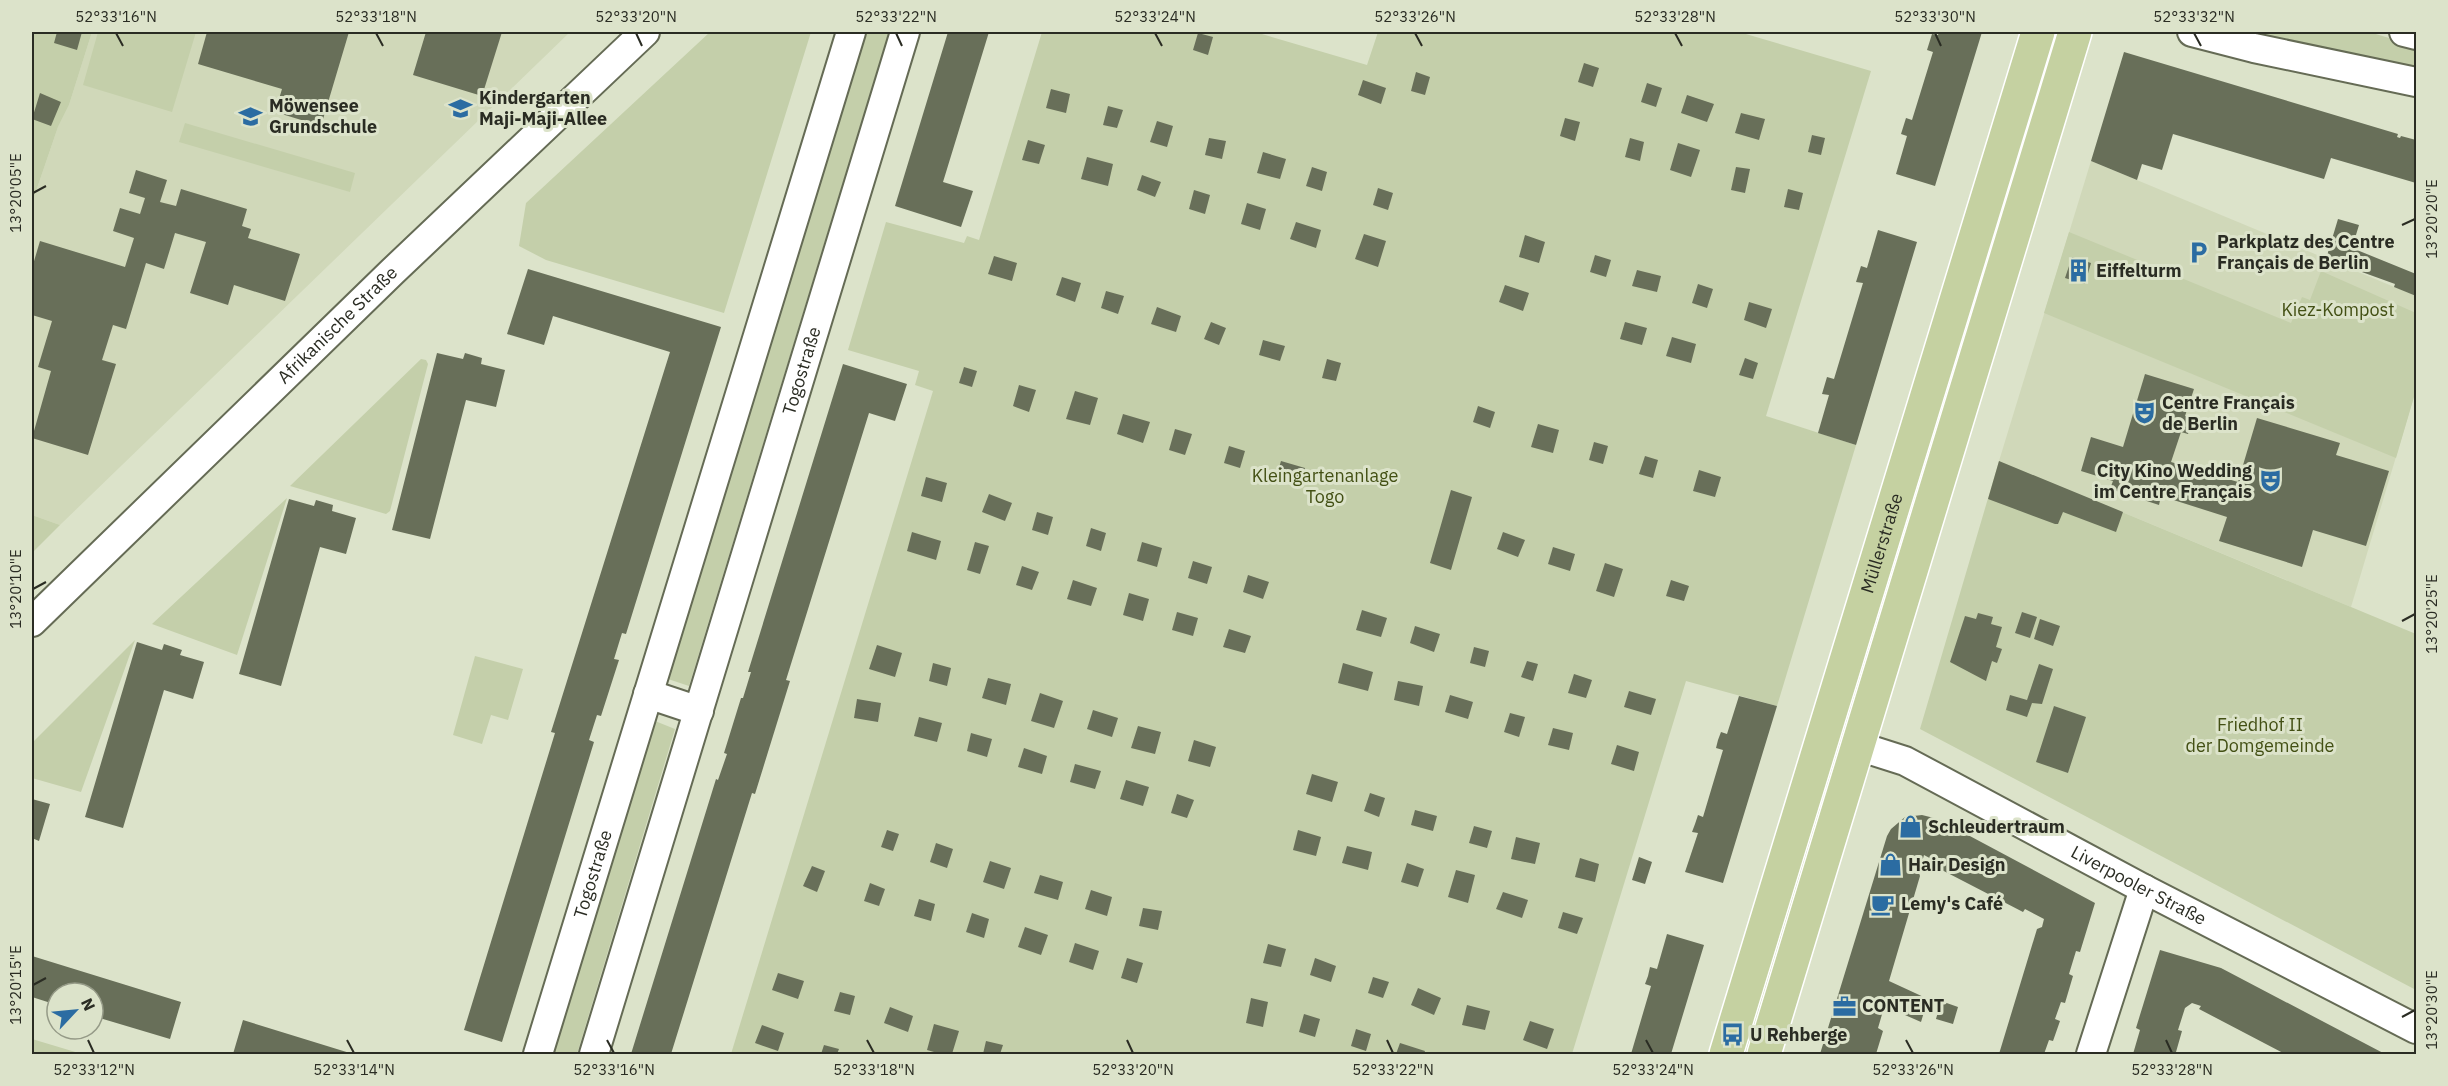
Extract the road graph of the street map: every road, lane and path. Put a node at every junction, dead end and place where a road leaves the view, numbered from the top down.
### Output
1 (645, 32) edge
2 (850, 32) edge
3 (905, 32) edge
4 (2038, 32) edge
5 (2075, 32) edge
6 (2192, 32) edge
7 (2404, 32) edge
8 (2416, 35) edge
9 (2416, 82) edge
10 (32, 622) edge
11 (648, 694) junction
12 (699, 711) junction
13 (1858, 746) junction
14 (2144, 889) junction
15 (2416, 1029) edge
16 (538, 1054) edge
17 (594, 1054) edge
18 (1726, 1054) edge
19 (1764, 1054) edge
20 (2091, 1054) edge

1 - 10 street, Afrikanische Straße
2 - 11 street, Togostraße
3 - 12 street, Togostraße
4 - 18 main road, Müllerstraße
5 - 13 main road, Müllerstraße
6 - 9 street
7 - 8 street
11 - 12 street
11 - 16 street, Togostraße
12 - 17 street, Togostraße
13 - 14 street, Liverpooler Straße
13 - 19 main road, Müllerstraße
14 - 15 street, Liverpooler Straße
14 - 20 street

